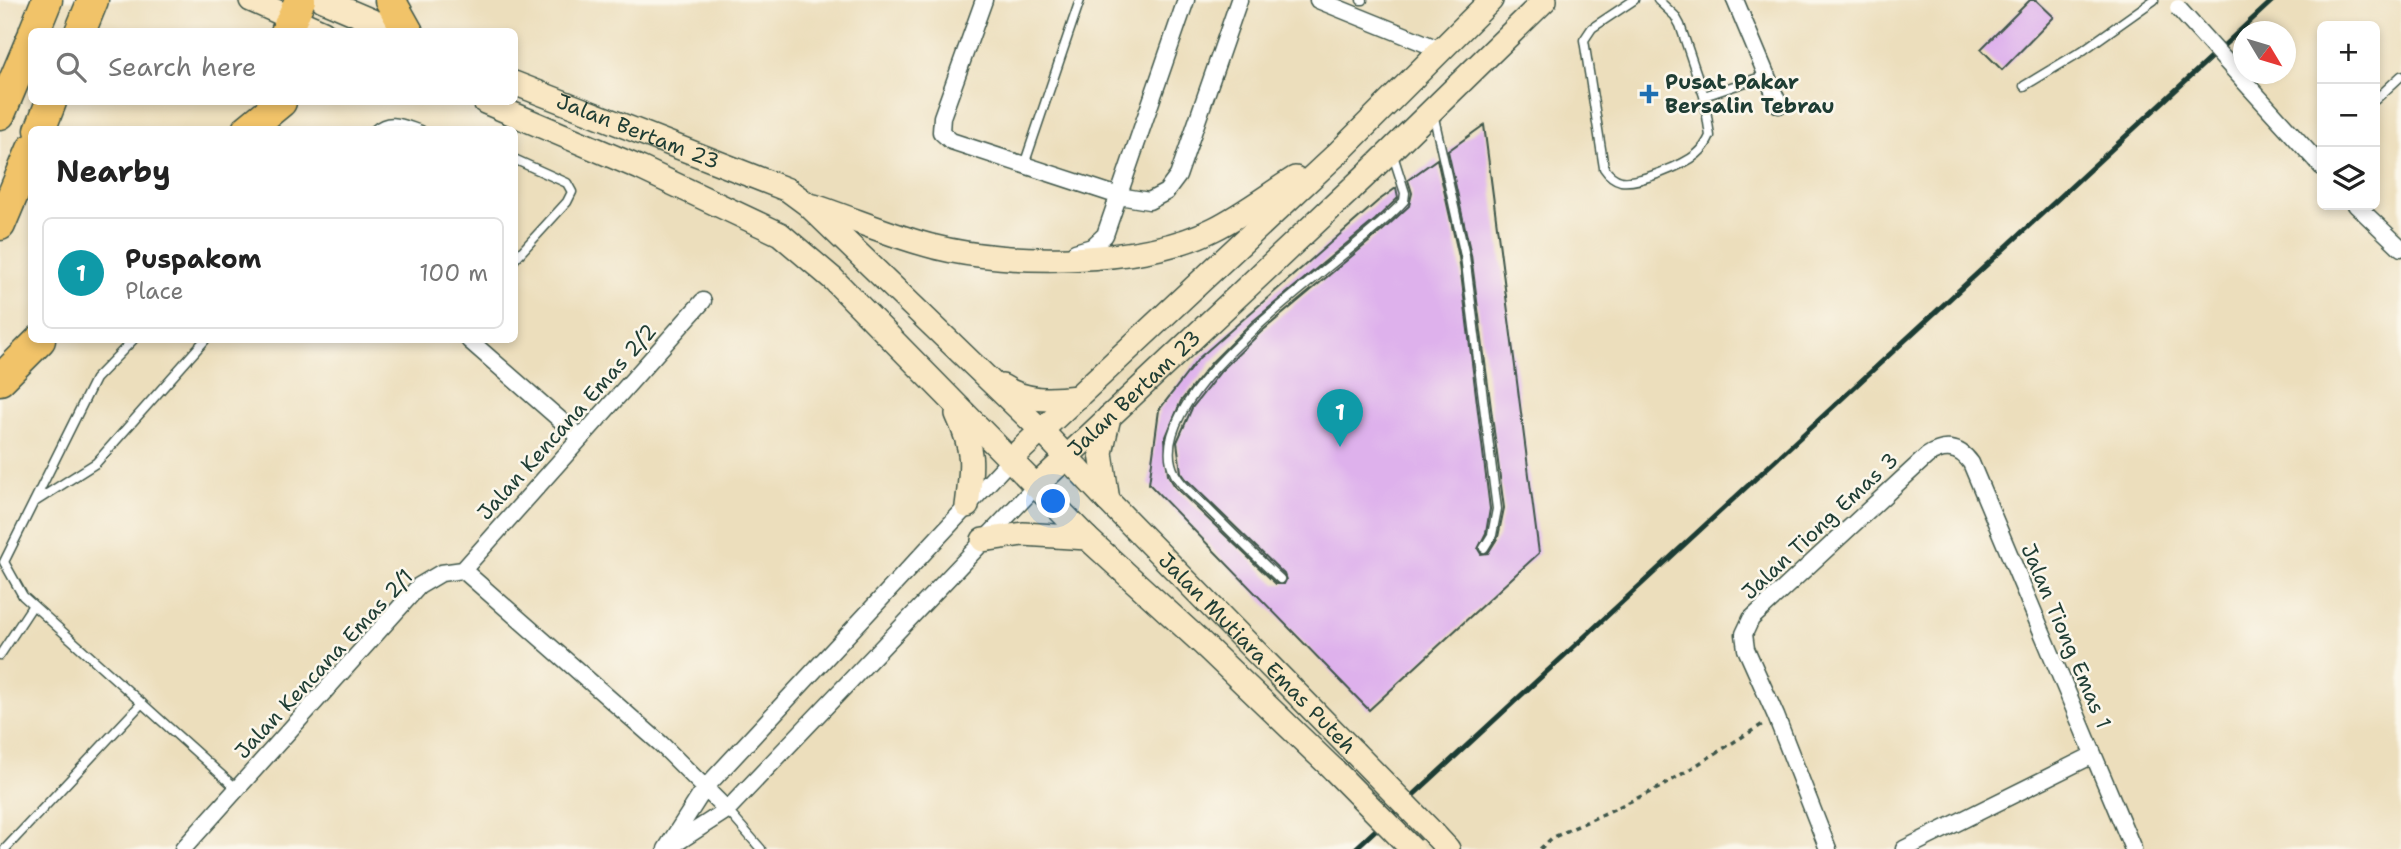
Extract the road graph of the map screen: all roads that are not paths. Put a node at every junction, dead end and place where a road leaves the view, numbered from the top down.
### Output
1 (47, 0) edge
2 (93, 0) edge
3 (251, 0) edge
4 (323, 0) edge
5 (390, 0) edge
6 (984, 0) edge
7 (1080, 0) edge
8 (1185, 0) edge
9 (1239, 0) edge
10 (1318, 0) edge
11 (1491, 0) edge
12 (1545, 0) edge
13 (1634, 0) edge
14 (1658, 0) edge
15 (1735, 0) edge
16 (2154, 0) edge
17 (1335, 3) edge
18 (2174, 4) edge
19 (293, 17) edge
20 (36, 28) edge
21 (82, 28) edge
22 (315, 28) edge
23 (389, 28) edge
24 (406, 28) edge
25 (28, 48) edge
26 (1441, 50) junction
27 (1767, 75) junction
28 (2401, 76) edge
29 (518, 85) edge
30 (2024, 86) dead end
31 (2380, 95) edge
32 (1704, 96) junction
33 (50, 105) edge
34 (245, 105) edge
35 (277, 105) edge
36 (492, 105) edge
37 (1779, 105) dead end
38 (1432, 110) junction
39 (0, 114) edge
40 (42, 126) edge
41 (234, 126) edge
42 (252, 126) edge
43 (379, 126) edge
44 (408, 126) edge
45 (1391, 149) junction
46 (1339, 152) junction
47 (2317, 155) edge
48 (28, 158) edge
49 (518, 161) edge
50 (1024, 165) junction
51 (1119, 196) junction
52 (807, 204) junction
53 (2361, 210) edge
54 (0, 225) edge
55 (2401, 248) edge
56 (518, 256) edge
57 (1048, 258) junction
58 (703, 301) dead end
59 (37, 343) edge
60 (130, 343) edge
61 (202, 343) edge
62 (471, 343) edge
63 (982, 373) junction
64 (0, 380) edge
65 (1078, 397) junction
66 (951, 401) junction
67 (1109, 417) junction
68 (1042, 431) junction
69 (582, 438) junction
70 (1951, 448) joint
71 (1067, 456) junction
72 (1010, 460) junction
73 (1036, 486) junction
74 (36, 501) junction
75 (1108, 501) junction
76 (967, 506) junction
77 (1087, 538) junction
78 (983, 540) junction
79 (1484, 548) dead end
80 (463, 570) junction
81 (1280, 579) dead end
82 (33, 605) junction
83 (0, 655) edge
84 (142, 703) junction
85 (2093, 755) junction
86 (237, 789) junction
87 (705, 789) junction
88 (727, 810) junction
89 (1441, 842) edge
90 (5, 849) edge
91 (183, 849) edge
92 (667, 849) edge
93 (761, 849) edge
94 (1412, 849) edge
95 (1828, 849) edge
96 (1904, 849) edge
97 (2133, 849) edge

1 - 20 highway
2 - 21 highway
3 - 19 street
4 - 23 street
5 - 24 highway
6 - 50 street
7 - 50 lane
8 - 51 street
9 - 51 street
10 - 17 street
11 - 26 street, Jalan Bertam 23
12 - 38 street, Jalan Bertam 23
13 - 32 lane
14 - 32 lane
15 - 27 street
16 - 30 lane
17 - 26 street
18 - 47 street, bridge
19 - 22 street
25 - 39 highway
26 - 46 street, Jalan Bertam 23
27 - 32 lane
27 - 37 street
28 - 31 lane
29 - 52 street, Jalan Bertam 23
33 - 40 highway
34 - 41 highway
35 - 42 highway
36 - 66 street, Jalan Bertam 23
38 - 45 street, Jalan Bertam 23
38 - 79 lane
43 - 44 lane
45 - 67 street, Jalan Bertam 23
45 - 81 lane
46 - 57 street
46 - 65 street, Jalan Bertam 23
48 - 54 highway
49 - 56 lane
50 - 51 street
51 - 57 street
52 - 57 street
52 - 63 street, Jalan Bertam 23
53 - 55 street
58 - 69 street, Jalan Kencana Emas 2/2
59 - 64 highway
60 - 74 lane
61 - 74 lane
62 - 69 street
63 - 65 street
63 - 68 street, Jalan Bertam 23
65 - 68 street, Jalan Bertam 23
66 - 72 street, Jalan Bertam 23
66 - 76 street
67 - 71 street, Jalan Bertam 23
67 - 75 street
68 - 71 street, Jalan Mutiara Emas Puteh
68 - 72 street, Jalan Bertam 23
69 - 80 street, Jalan Kencana Emas 2/2
70 - 85 street, Jalan Tiong Emas 1
70 - 95 street, Jalan Tiong Emas 3
71 - 73 street, Jalan Bertam 23
71 - 75 street, Jalan Mutiara Emas Puteh
72 - 73 street, Jalan Mutiara Emas Puteh
72 - 76 street, Jalan Bertam 23
73 - 77 street, Jalan Mutiara Emas Puteh
73 - 78 street, Jalan Bertam 23
74 - 82 lane
75 - 89 street, Jalan Mutiara Emas Puteh, bridge
76 - 87 street, Jalan Bertam 23
77 - 78 street
77 - 94 street, Jalan Mutiara Emas Puteh, bridge
78 - 88 street, Jalan Bertam 23
80 - 86 street, Jalan Kencana Emas 2/1
80 - 87 street
82 - 83 lane
82 - 84 lane
84 - 86 lane
84 - 90 lane
85 - 96 street
85 - 97 street, Jalan Tiong Emas 1
86 - 91 street, Jalan Kencana Emas 2/1
87 - 88 street
87 - 92 street, Jalan Bertam 23
88 - 92 street, Jalan Bertam 23
88 - 93 lane

